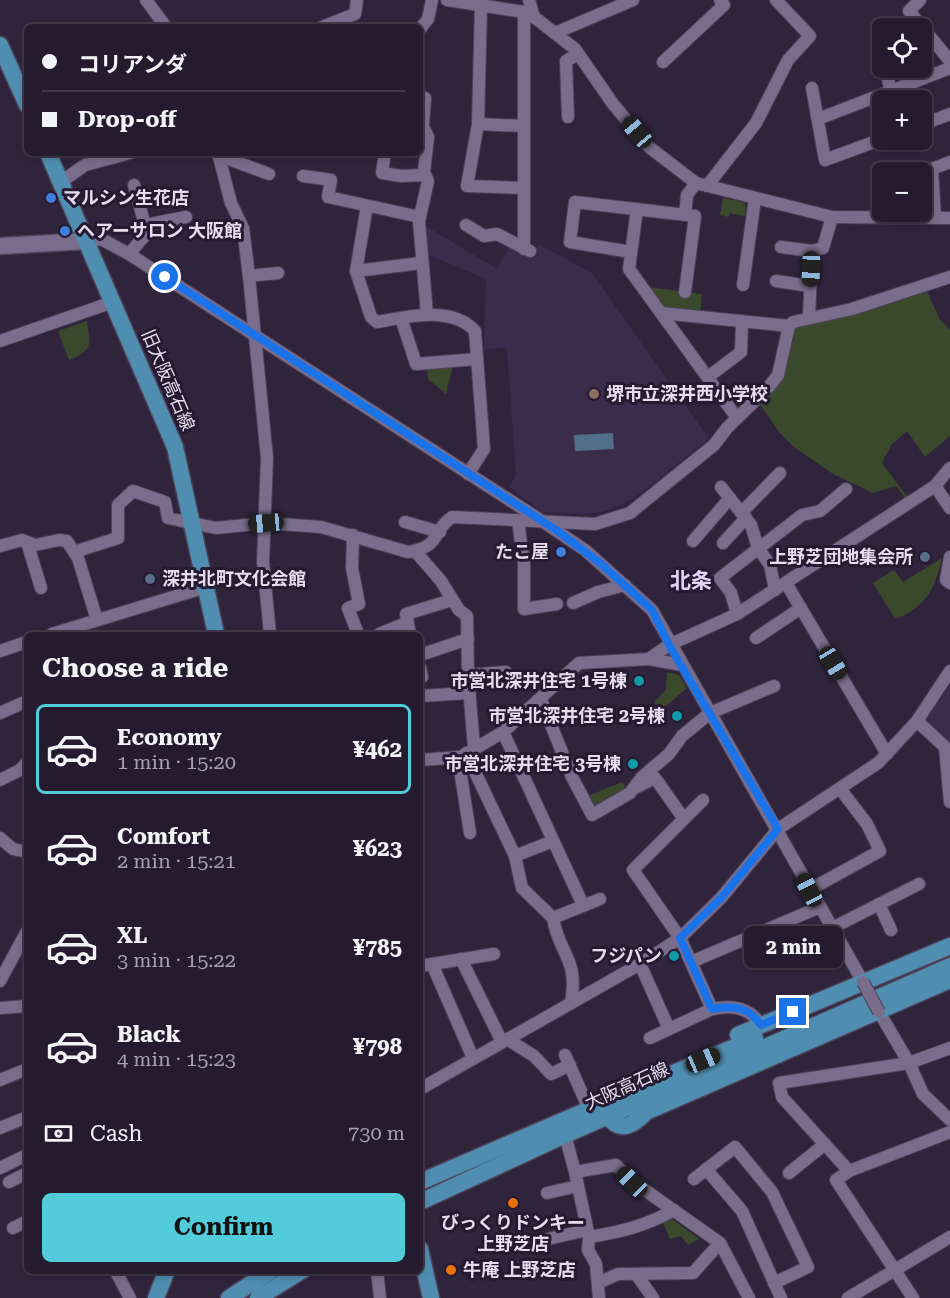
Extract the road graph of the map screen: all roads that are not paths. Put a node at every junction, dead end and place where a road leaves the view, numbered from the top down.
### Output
1 (146, 0) edge
2 (357, 0) edge
3 (432, 0) edge
4 (447, 0) edge
5 (529, 0) edge
6 (633, 0) edge
7 (720, 0) edge
8 (776, 0) edge
9 (920, 0) edge
10 (481, 5) junction
11 (529, 15) junction
12 (914, 18) edge
13 (164, 24) edge
14 (330, 24) edge
15 (423, 26) edge
16 (555, 33) junction
17 (932, 41) edge
18 (0, 45) edge
19 (578, 54) junction
20 (950, 61) edge
21 (663, 63) dead end
22 (950, 68) edge
23 (812, 87) dead end
24 (894, 90) edge
25 (24, 98) edge
26 (423, 98) edge
27 (872, 98) edge
28 (950, 114) edge
29 (568, 117) dead end
30 (818, 119) junction
31 (932, 120) edge
32 (478, 124) junction
33 (524, 126) junction
34 (423, 127) edge
35 (423, 127) edge
36 (872, 143) edge
37 (49, 156) edge
38 (106, 156) edge
39 (219, 156) edge
40 (223, 156) edge
41 (385, 156) edge
42 (950, 162) edge
43 (932, 169) edge
44 (269, 174) dead end
45 (425, 175) junction
46 (303, 176) dead end
47 (61, 182) junction
48 (701, 184) junction
49 (134, 185) dead end
50 (523, 188) junction
51 (755, 199) junction
52 (932, 202) edge
53 (367, 206) junction
54 (637, 209) junction
55 (685, 215) junction
56 (872, 215) edge
57 (186, 217) dead end
58 (420, 217) junction
59 (832, 217) junction
60 (932, 218) edge
61 (935, 218) junction
62 (950, 218) edge
63 (145, 225) junction
64 (466, 225) dead end
65 (87, 241) junction
66 (0, 246) edge
67 (781, 247) dead end
68 (812, 251) junction
69 (631, 252) junction
70 (129, 254) junction
71 (421, 263) junction
72 (356, 271) junction
73 (278, 273) dead end
74 (249, 276) junction
75 (950, 277) edge
76 (776, 281) dead end
77 (743, 285) dead end
78 (810, 286) junction
79 (685, 292) dead end
80 (113, 302) junction
81 (662, 313) junction
82 (427, 314) junction
83 (809, 316) junction
84 (401, 318) junction
85 (742, 321) junction
86 (789, 326) junction
87 (254, 336) junction
88 (0, 340) edge
89 (477, 359) junction
90 (708, 377) junction
91 (737, 418) junction
92 (950, 468) edge
93 (780, 473) dead end
94 (468, 474) junction
95 (935, 486) junction
96 (722, 487) dead end
97 (846, 489) dead end
98 (730, 498) junction
99 (950, 508) edge
100 (743, 516) junction
101 (542, 520) junction
102 (518, 521) junction
103 (193, 522) junction
104 (405, 522) dead end
105 (266, 523) junction
106 (440, 532) junction
107 (353, 535) junction
108 (693, 541) dead end
109 (27, 542) junction
110 (723, 543) dead end
111 (0, 546) edge
112 (758, 548) junction
113 (415, 551) junction
114 (74, 552) junction
115 (950, 557) edge
116 (950, 584) edge
117 (626, 585) junction
118 (206, 587) junction
119 (781, 587) junction
120 (41, 588) dead end
121 (452, 600) junction
122 (573, 603) dead end
123 (557, 604) dead end
124 (801, 609) junction
125 (737, 614) junction
126 (97, 620) junction
127 (408, 629) edge
128 (58, 632) edge
129 (216, 632) edge
130 (270, 632) edge
131 (357, 632) edge
132 (391, 632) edge
133 (756, 638) dead end
134 (468, 639) junction
135 (24, 643) edge
136 (669, 645) junction
137 (0, 651) edge
138 (423, 654) edge
139 (649, 659) junction
140 (682, 665) junction
141 (950, 671) edge
142 (506, 672) dead end
143 (468, 675) junction
144 (774, 686) dead end
145 (470, 693) junction
146 (423, 696) edge
147 (541, 700) junction
148 (24, 702) edge
149 (0, 713) edge
150 (710, 713) junction
151 (917, 721) junction
152 (503, 732) junction
153 (466, 753) junction
154 (887, 754) junction
155 (423, 760) edge
156 (24, 766) edge
157 (0, 780) edge
158 (633, 789) junction
159 (841, 790) junction
160 (703, 800) dead end
161 (950, 802) edge
162 (684, 819) junction
163 (778, 829) junction
164 (470, 833) dead end
165 (0, 838) edge
166 (553, 841) junction
167 (24, 851) edge
168 (515, 856) junction
169 (919, 884) dead end
170 (809, 890) junction
171 (600, 899) dead end
172 (879, 904) junction
173 (583, 905) junction
174 (820, 907) junction
175 (553, 918) junction
176 (832, 928) junction
177 (891, 930) dead end
178 (24, 938) edge
179 (680, 938) junction
180 (950, 946) edge
181 (494, 954) dead end
182 (0, 956) edge
183 (14, 956) junction
184 (950, 956) edge
185 (461, 959) junction
186 (691, 962) junction
187 (640, 964) junction
188 (426, 965) edge
189 (950, 966) edge
190 (950, 980) edge
191 (0, 981) edge
192 (863, 982) junction
193 (571, 1002) junction
194 (24, 1006) edge
195 (0, 1008) edge
196 (712, 1009) junction
197 (879, 1012) junction
198 (761, 1025) junction
199 (669, 1029) junction
200 (650, 1038) dead end
201 (505, 1040) junction
202 (950, 1048) edge
203 (473, 1058) junction
204 (909, 1063) junction
205 (24, 1070) edge
206 (662, 1077) junction
207 (0, 1080) edge
208 (423, 1087) edge
209 (589, 1109) junction
210 (608, 1116) junction
211 (24, 1118) edge
212 (950, 1120) edge
213 (0, 1128) edge
214 (950, 1132) edge
215 (565, 1135) junction
216 (825, 1144) junction
217 (24, 1156) edge
218 (1, 1166) edge
219 (706, 1169) junction
220 (849, 1171) junction
221 (575, 1172) junction
222 (789, 1173) dead end
223 (24, 1174) edge
224 (694, 1179) dead end
225 (423, 1181) edge
226 (9, 1182) dead end
227 (578, 1186) junction
228 (547, 1193) dead end
229 (423, 1201) edge
230 (674, 1210) junction
231 (24, 1222) edge
232 (13, 1228) dead end
233 (588, 1233) junction
234 (950, 1237) edge
235 (548, 1239) dead end
236 (720, 1243) junction
237 (423, 1262) edge
238 (896, 1269) junction
239 (117, 1274) edge
240 (165, 1274) edge
241 (266, 1274) edge
242 (297, 1274) edge
243 (377, 1274) edge
244 (636, 1274) junction
245 (598, 1283) junction
246 (774, 1283) junction
247 (130, 1298) edge
248 (156, 1298) edge
249 (229, 1298) edge
250 (258, 1298) edge
251 (380, 1298) edge
252 (431, 1298) edge
253 (599, 1298) edge
254 (653, 1298) edge
255 (749, 1298) edge
256 (781, 1298) edge
257 (848, 1298) edge
258 (913, 1298) edge

1 - 13 street
2 - 14 street
3 - 15 street
4 - 10 street
5 - 11 street
6 - 16 street
7 - 21 street
8 - 48 street
9 - 12 street
10 - 11 street
10 - 32 street
11 - 16 street
11 - 33 street
16 - 19 street
17 - 20 street
18 - 25 main road
19 - 29 street
19 - 48 street
22 - 24 street
23 - 30 street
26 - 34 street
27 - 30 street
28 - 31 street
30 - 36 street
32 - 33 street
32 - 50 street
33 - 50 street
35 - 45 street
37 - 47 main road, 旧大阪高石線
38 - 47 street
39 - 74 street
40 - 44 street
41 - 45 street
42 - 43 street
45 - 58 street
46 - 53 street
47 - 65 main road, 旧大阪高石線
48 - 51 street
48 - 55 street
49 - 63 street
50 - 64 street
51 - 59 street
51 - 77 street
52 - 61 street
53 - 58 street
53 - 72 street
54 - 55 street
54 - 69 street
54 - 69 street
55 - 79 street
56 - 59 street
57 - 63 street
58 - 71 street
59 - 68 street
60 - 61 street
61 - 62 street
63 - 70 street
65 - 66 main road
65 - 70 street
65 - 80 main road, 旧大阪高石線
67 - 68 street
68 - 78 street
69 - 81 street
70 - 87 street
71 - 72 street
71 - 82 street
72 - 84 street
73 - 74 street
74 - 87 street
75 - 83 street
76 - 78 street
78 - 83 street
80 - 88 street
80 - 103 main road, 旧大阪高石線
81 - 85 street
81 - 90 street
82 - 84 street
82 - 89 street
83 - 86 street
84 - 89 street
85 - 86 street
85 - 90 street
86 - 91 street
87 - 94 street
87 - 105 street
89 - 94 street
90 - 91 street
91 - 101 street
92 - 95 street
93 - 100 street
94 - 101 street
95 - 99 street
95 - 119 street
96 - 98 street
97 - 112 street
98 - 100 street
98 - 108 street
100 - 110 street
100 - 112 street
101 - 102 street
101 - 117 street
102 - 106 street
102 - 123 street
103 - 105 street
103 - 114 street
103 - 118 main road, 旧大阪高石線
104 - 106 street
105 - 107 street
105 - 130 street
106 - 113 street
107 - 113 street
107 - 131 street
109 - 111 street
109 - 114 street
109 - 120 street
112 - 119 street
112 - 125 street
113 - 121 street
114 - 126 street
115 - 116 street
117 - 122 street
117 - 136 street
118 - 126 street
118 - 129 main road, 旧大阪高石線
119 - 124 street
119 - 125 street
121 - 127 street
121 - 134 street
124 - 133 street
124 - 154 street
125 - 136 street
126 - 128 street
127 - 132 street
134 - 138 street
134 - 143 street
135 - 137 street
136 - 139 street
136 - 140 street
139 - 140 street
139 - 147 street
140 - 150 street
141 - 151 street
142 - 143 street
143 - 145 street
144 - 150 street
145 - 146 street
145 - 153 street
147 - 152 street
147 - 158 street
148 - 149 street
150 - 158 street
150 - 163 street
151 - 154 street
151 - 161 street
152 - 153 street
152 - 166 street
153 - 155 street
153 - 164 street
153 - 168 street
154 - 159 street
156 - 157 street
158 - 162 street
159 - 163 street
159 - 170 street
160 - 162 street
162 - 179 street
163 - 170 street
163 - 179 street
165 - 167 street
166 - 168 street
166 - 173 street
168 - 175 street
169 - 172 street
170 - 174 street
171 - 173 street
172 - 176 street
172 - 177 street
173 - 175 street
174 - 176 street
174 - 186 street
175 - 193 street
176 - 192 street
178 - 183 street
179 - 186 street
179 - 187 street
180 - 192 main road
181 - 185 street
182 - 183 street
183 - 191 street
184 - 206 main road, 大阪高石線
185 - 188 street
185 - 201 street
186 - 196 street
187 - 193 street
187 - 199 street
188 - 203 street
189 - 210 main road, 大阪高石線
190 - 197 main road
192 - 197 street, bridge
192 - 198 main road
193 - 201 street
194 - 195 street
196 - 198 street
196 - 199 street
197 - 204 street
197 - 210 main road
198 - 206 main road
199 - 200 street
201 - 203 street
201 - 209 street
202 - 204 street
203 - 208 street
204 - 212 street
204 - 216 street
205 - 207 street
206 - 209 main road, 大阪高石線
209 - 225 main road, 大阪高石線
210 - 215 main road, 大阪高石線
211 - 213 street
214 - 220 street
215 - 221 street
215 - 229 main road, 大阪高石線
216 - 220 street
216 - 222 street
217 - 218 street
219 - 224 street
219 - 246 street
219 - 246 street
220 - 238 street
221 - 227 street
221 - 230 street
223 - 226 street
227 - 228 street
227 - 233 street
230 - 233 street
230 - 236 street
231 - 232 street
233 - 235 street
233 - 245 street
234 - 238 street
236 - 244 street
236 - 255 street
237 - 252 main road
238 - 257 street
238 - 258 street
239 - 247 street
240 - 248 main road
241 - 249 main road
242 - 250 main road
243 - 251 street
244 - 245 street
244 - 254 street
245 - 253 street
246 - 256 street

